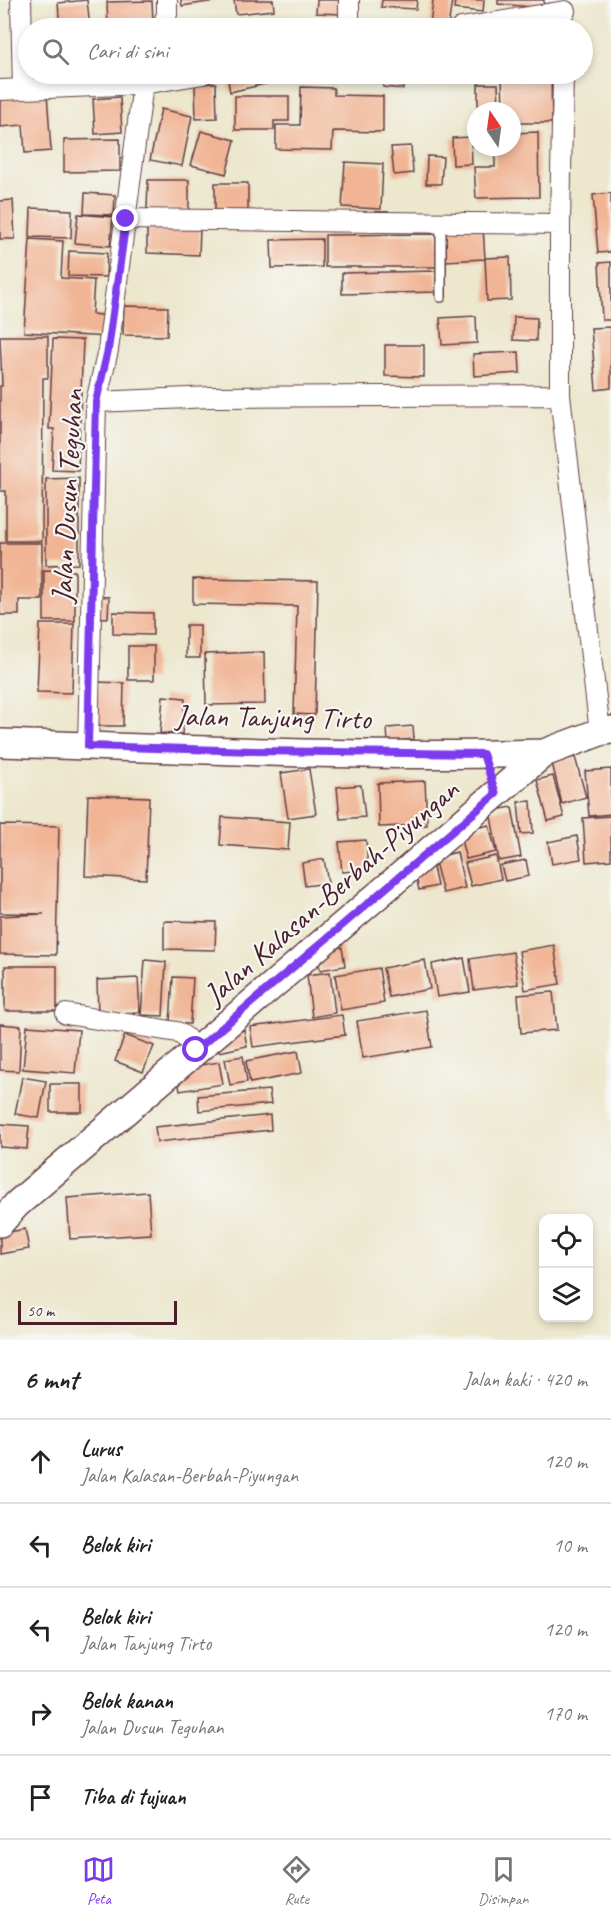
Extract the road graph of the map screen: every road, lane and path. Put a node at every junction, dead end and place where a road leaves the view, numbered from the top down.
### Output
1 (21, 0) edge
2 (167, 0) edge
3 (349, 0) edge
4 (565, 13) edge
5 (21, 18) edge
6 (165, 18) edge
7 (349, 18) edge
8 (530, 18) edge
9 (23, 84) edge
10 (84, 84) edge
11 (144, 84) edge
12 (563, 84) edge
13 (23, 89) junction
14 (0, 90) edge
15 (126, 219) junction
16 (441, 223) junction
17 (560, 224) junction
18 (441, 297) dead end
19 (560, 395) junction
20 (96, 402) junction
21 (605, 731) edge
22 (0, 742) edge
23 (88, 746) junction
24 (544, 753) junction
25 (483, 754) junction
26 (496, 794) junction
27 (66, 1014) dead end
28 (196, 1050) junction
29 (0, 1223) edge

1 - 5 street
2 - 6 street
3 - 7 street
4 - 8 street
9 - 13 street
10 - 13 street
11 - 15 street, Jalan Dusun Teguhan
12 - 17 street
13 - 14 street
15 - 16 street
15 - 20 street, Jalan Dusun Teguhan
16 - 17 street
16 - 18 lane
17 - 19 street
19 - 20 street
19 - 21 street
20 - 23 street, Jalan Dusun Teguhan
21 - 24 street, Jalan Kalasan-Berbah-Piyungan
22 - 23 street, Jalan Tanjung Tirto
23 - 25 street, Jalan Tanjung Tirto
24 - 25 street, Jalan Tanjung Tirto
24 - 26 street, Jalan Kalasan-Berbah-Piyungan
25 - 26 street
26 - 28 street, Jalan Kalasan-Berbah-Piyungan
27 - 28 street
28 - 29 street, Jalan Kalasan-Berbah-Piyungan

